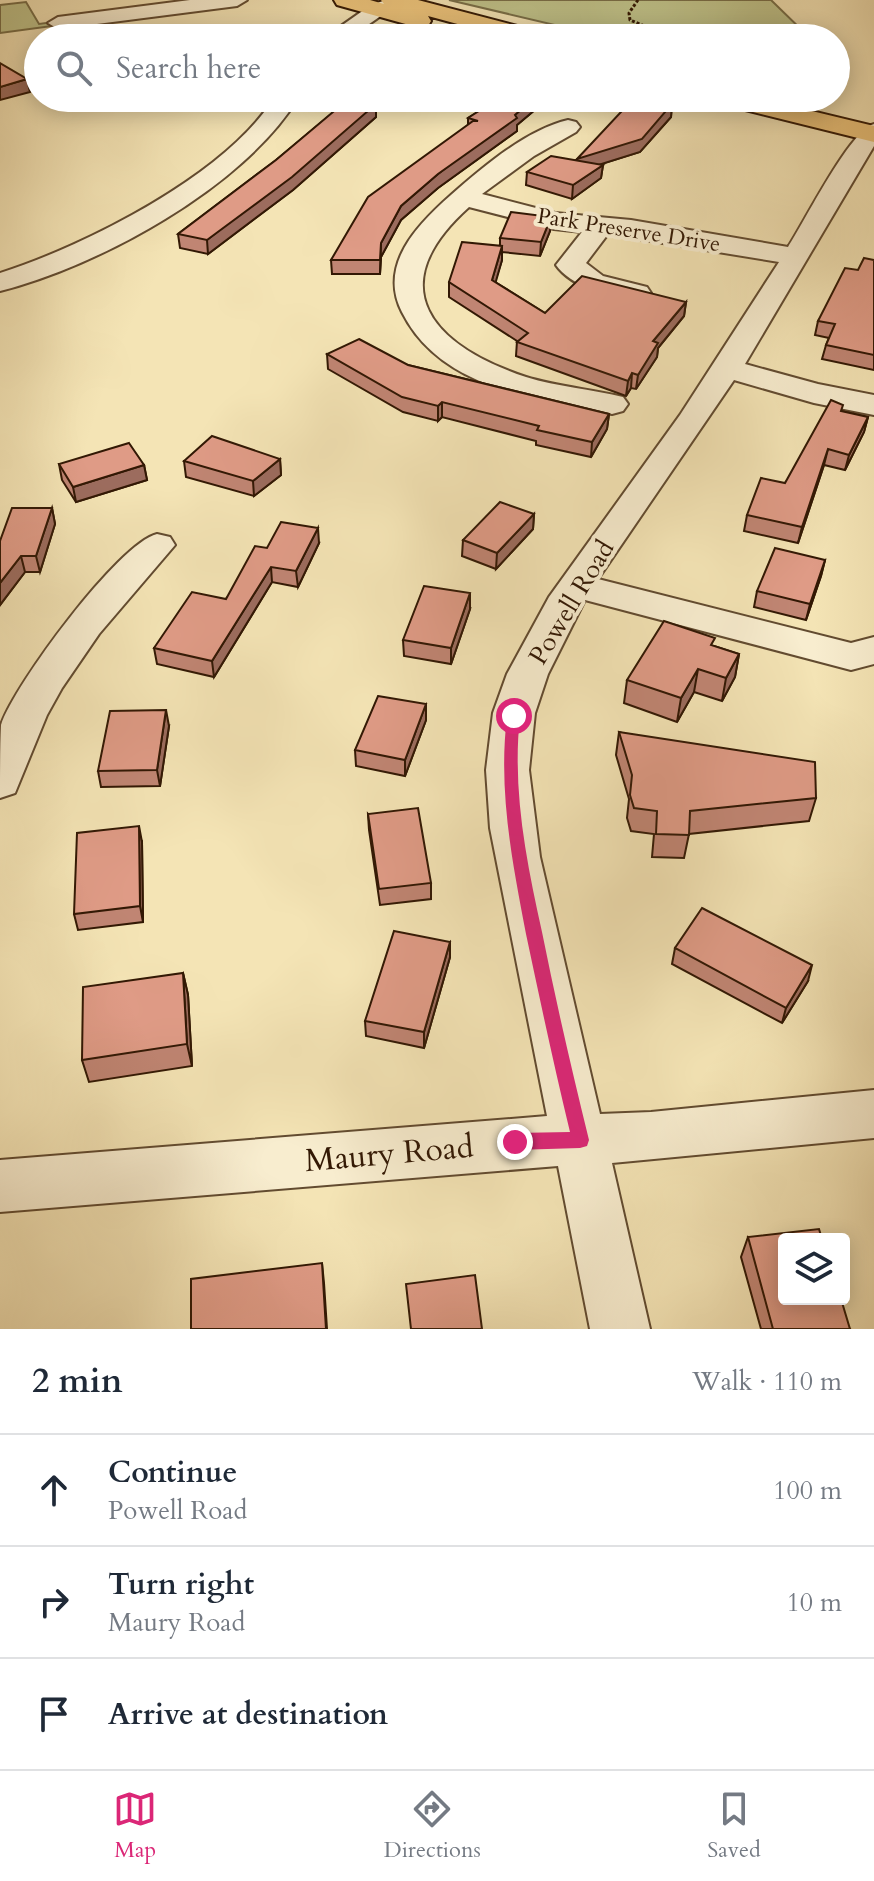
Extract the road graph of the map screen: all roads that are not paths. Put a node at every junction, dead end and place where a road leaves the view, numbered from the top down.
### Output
1 (237, 0) edge
2 (345, 0) edge
3 (394, 3) edge
4 (58, 23) dead end
5 (359, 24) edge
6 (449, 24) edge
7 (479, 24) edge
8 (279, 112) edge
9 (792, 112) edge
10 (824, 112) edge
11 (568, 127) dead end
12 (873, 129) edge
13 (463, 197) junction
14 (601, 225) junction
15 (796, 257) junction
16 (0, 282) edge
17 (661, 299) edge
18 (726, 368) junction
19 (612, 404) dead end
20 (874, 405) edge
21 (157, 545) dead end
22 (577, 586) junction
23 (874, 650) edge
24 (0, 782) edge
25 (874, 1114) edge
26 (580, 1140) junction
27 (0, 1186) edge
28 (620, 1329) edge

1 - 4 street
2 - 3 main road
3 - 5 street
3 - 6 main road
3 - 7 main road
8 - 16 street
9 - 12 main road
10 - 12 main road
11 - 13 street
12 - 15 street, Powell Road
13 - 14 street, Park Preserve Drive
13 - 19 street
14 - 15 street, Park Preserve Drive
14 - 17 street
15 - 18 street, Powell Road
18 - 20 street
18 - 22 street, Powell Road
21 - 24 street
22 - 23 street
22 - 26 street, Powell Road
25 - 26 street, Maury Road
26 - 27 street, Maury Road
26 - 28 street, Powell Road

